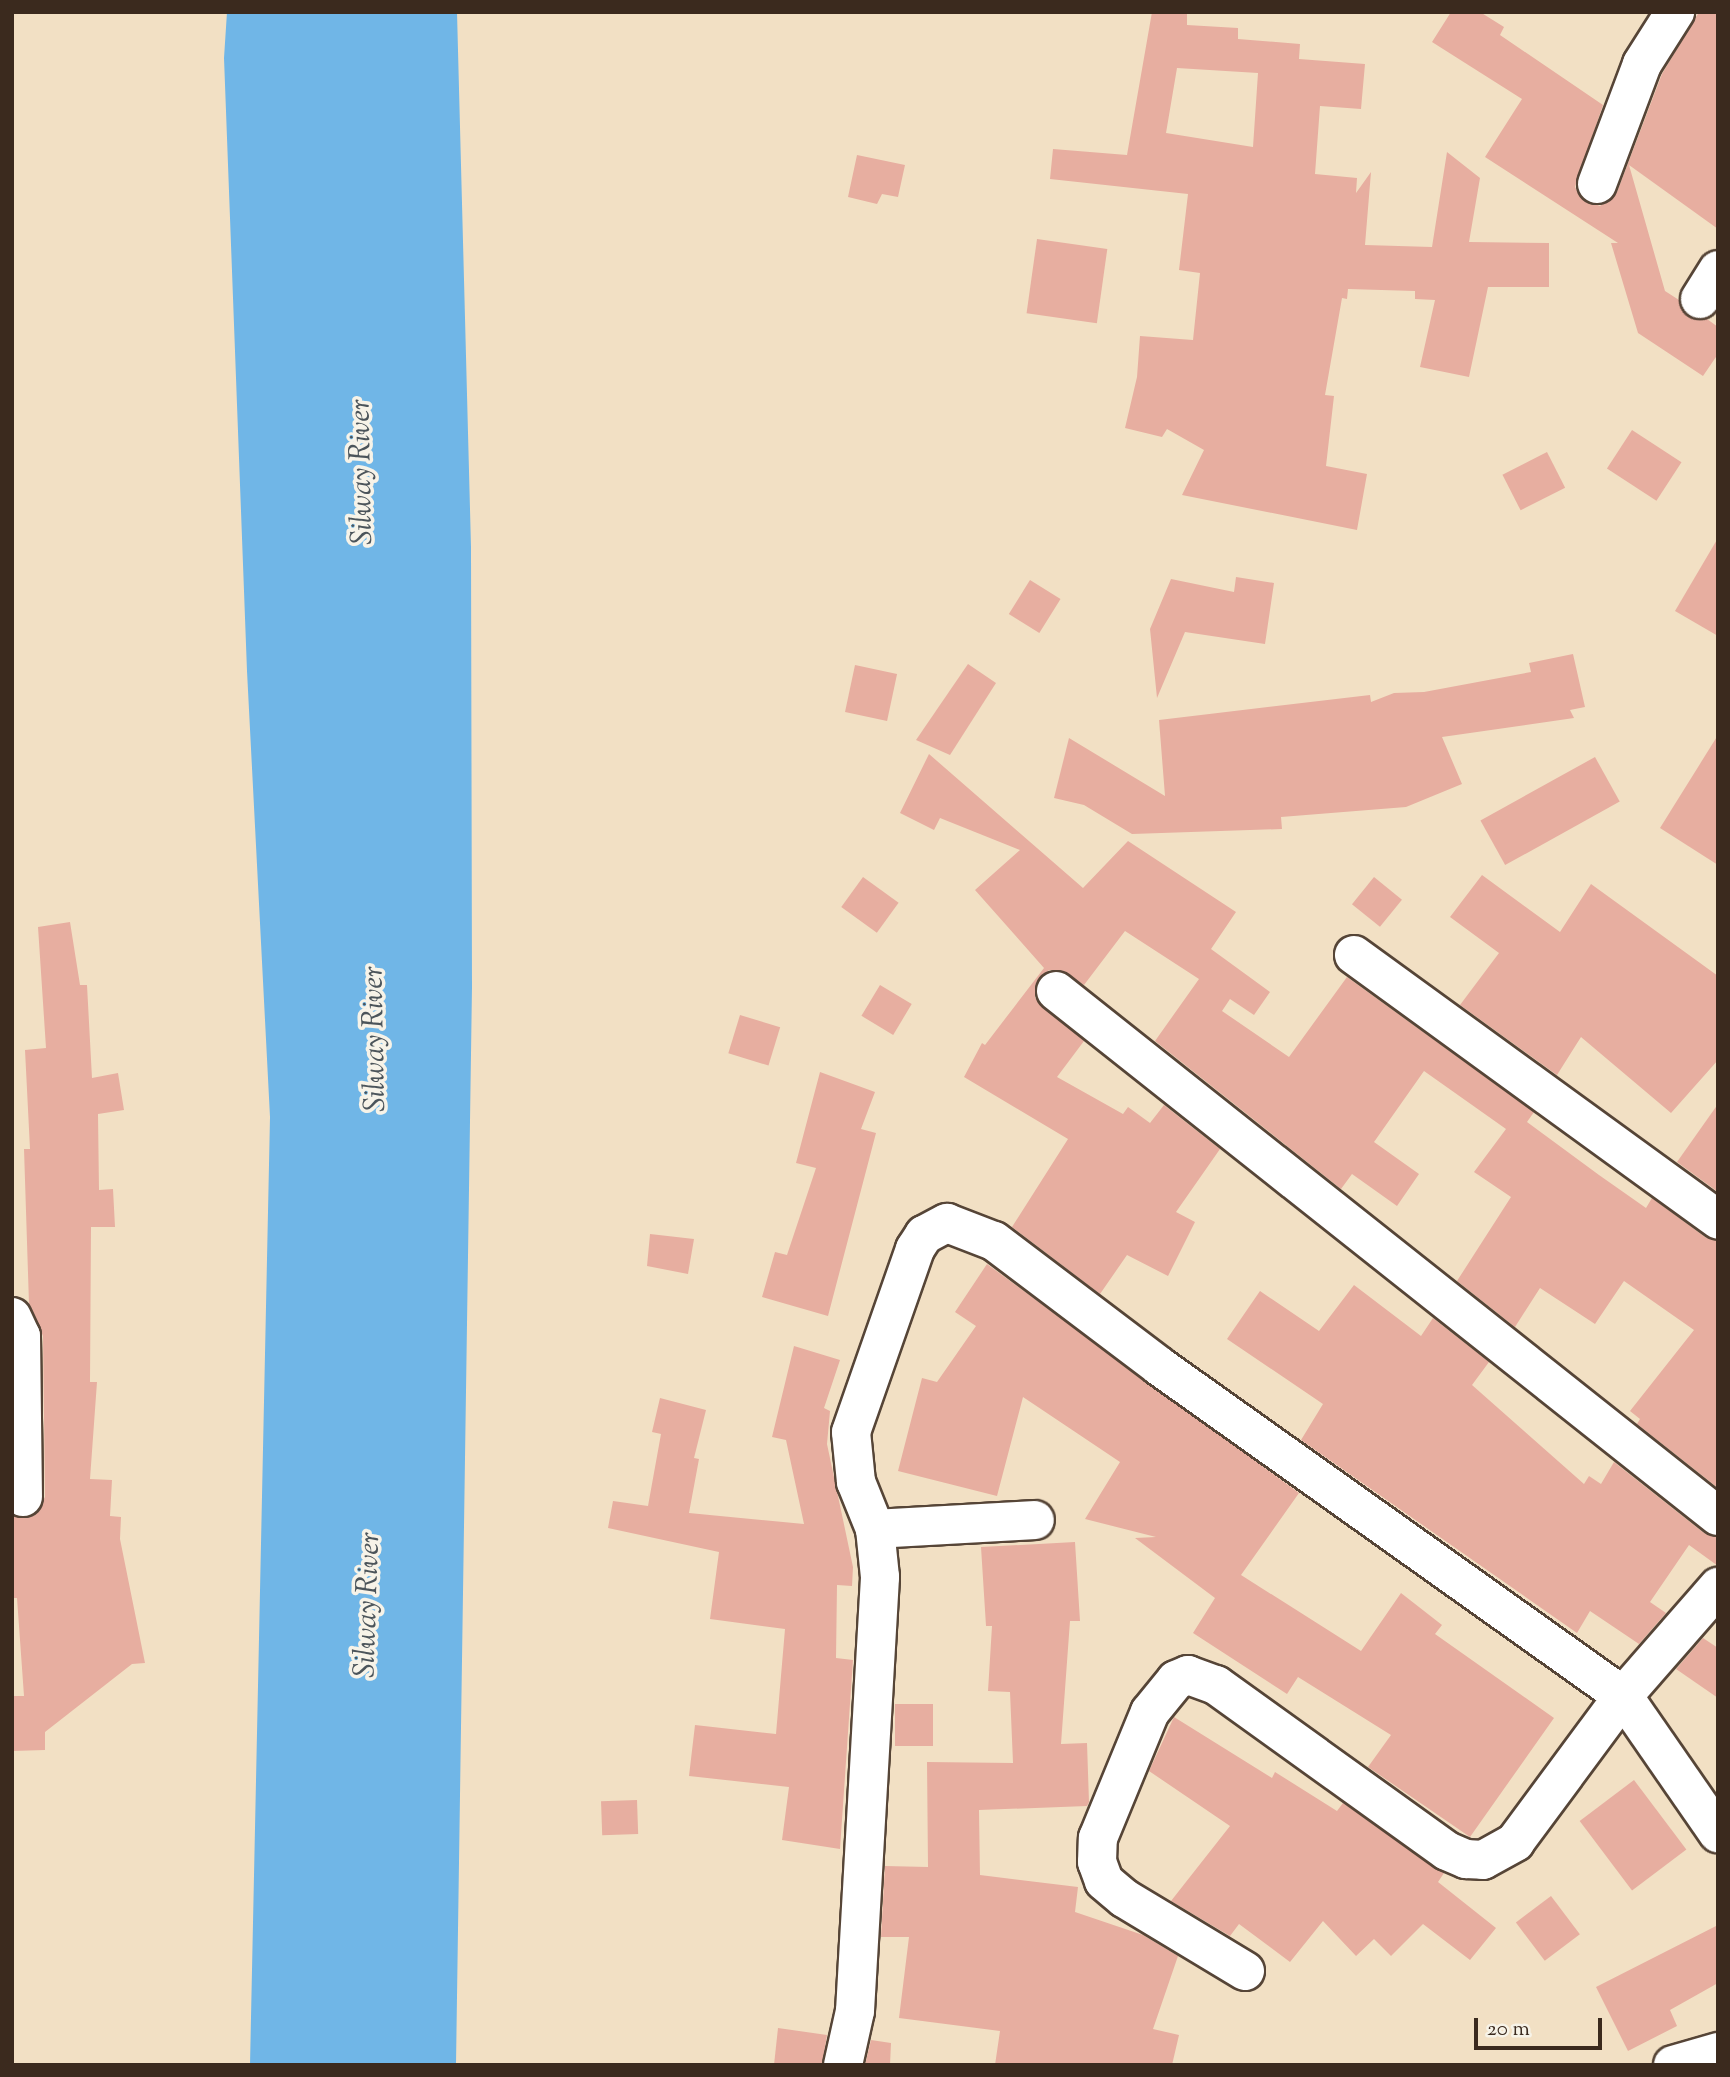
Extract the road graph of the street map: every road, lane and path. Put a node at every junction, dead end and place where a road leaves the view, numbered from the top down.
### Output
1 (1675, 12) edge
2 (1597, 184) dead end
3 (1354, 955) dead end
4 (1056, 991) dead end
5 (1718, 1219) edge
6 (12, 1317) edge
7 (23, 1497) dead end
8 (1718, 1516) edge
9 (1035, 1520) dead end
10 (875, 1529) junction
11 (1718, 1587) edge
12 (1623, 1696) junction
13 (1718, 1833) edge
14 (1245, 1971) dead end
15 (1718, 2052) edge
16 (843, 2065) edge
17 (1673, 2065) edge

1 - 2 street
3 - 5 street
4 - 8 street
6 - 7 street
9 - 10 street
10 - 12 street
10 - 16 street
11 - 12 street
12 - 13 street
12 - 14 street
15 - 17 street

